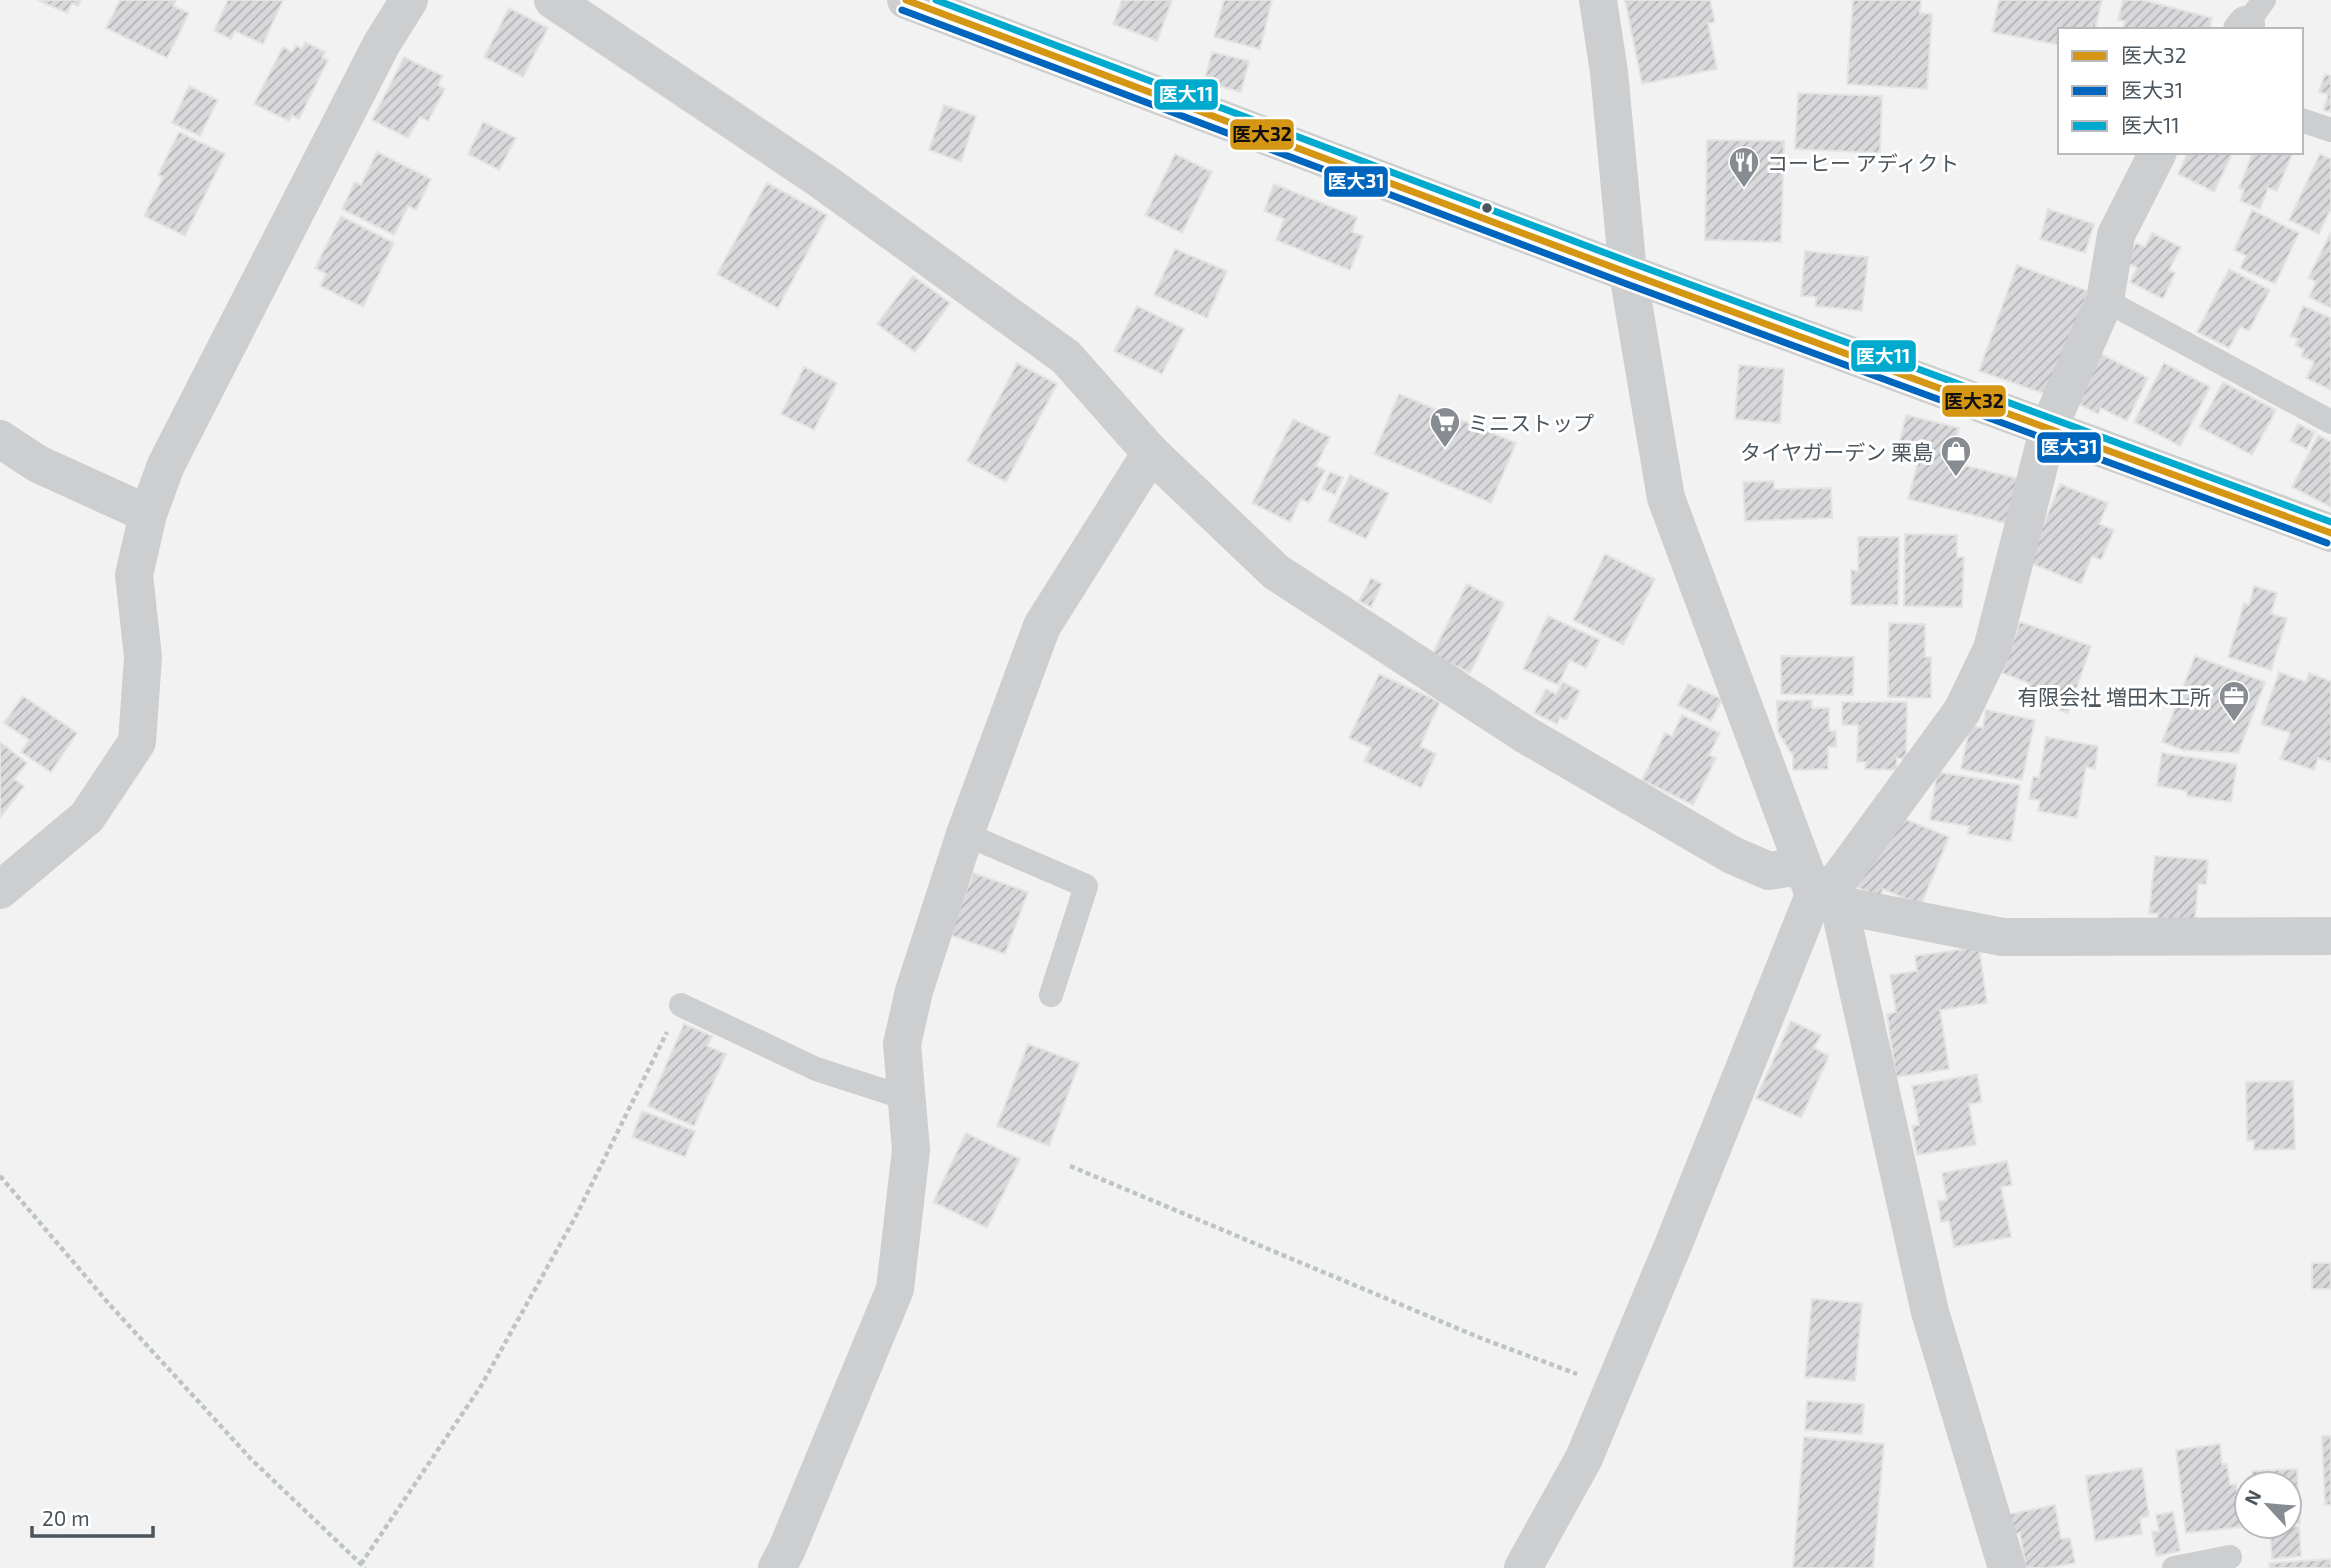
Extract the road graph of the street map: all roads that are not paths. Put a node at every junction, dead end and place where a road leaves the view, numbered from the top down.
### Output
1 (409, 0) edge
2 (553, 0) edge
3 (906, 0) edge
4 (1598, 0) edge
5 (2303, 121) edge
6 (2331, 130) edge
7 (2157, 154) edge
8 (1628, 273) junction
9 (2105, 300) junction
10 (2331, 422) edge
11 (2049, 427) junction
12 (0, 439) edge
13 (1151, 453) junction
14 (148, 514) junction
15 (2331, 533) edge
16 (965, 834) junction
17 (1819, 889) junction
18 (0, 890) edge
19 (2331, 936) edge
20 (1051, 995) dead end
21 (681, 1005) road end
22 (906, 1098) junction
23 (2230, 1556) dead end
24 (777, 1568) edge
25 (1523, 1568) edge
26 (2007, 1568) edge
27 (2174, 1568) edge

1 - 14 street
2 - 13 street
3 - 8 street
4 - 8 street
5 - 6 lane
7 - 9 street
8 - 11 street
8 - 17 street
9 - 10 lane
9 - 11 street
11 - 15 street
11 - 17 street
12 - 14 street
13 - 16 street
13 - 17 street
14 - 18 street
16 - 20 lane
16 - 22 street
17 - 19 street
17 - 25 street
17 - 26 street
21 - 22 lane
22 - 24 street
23 - 27 lane

